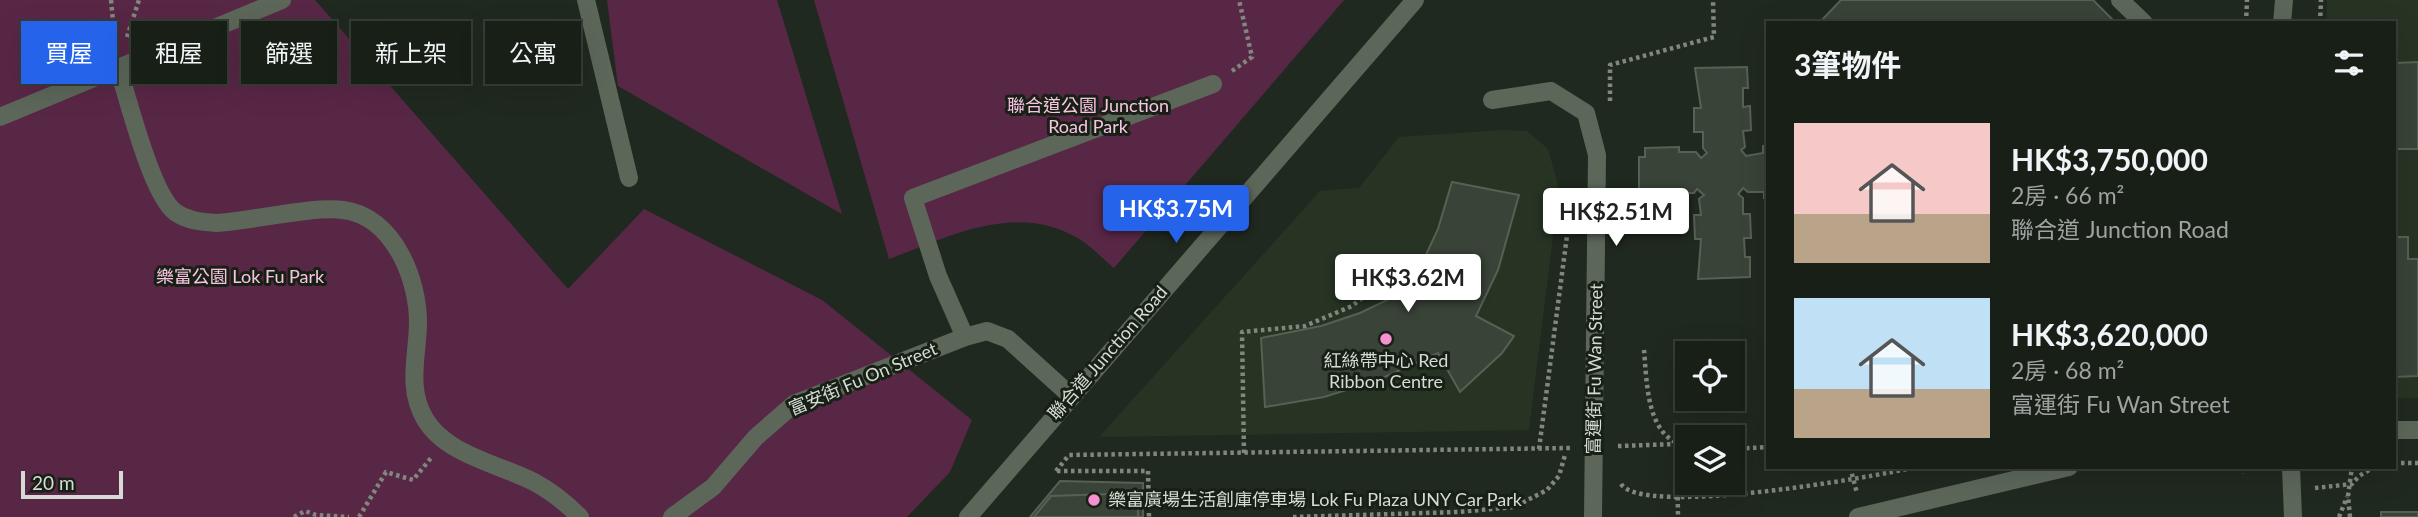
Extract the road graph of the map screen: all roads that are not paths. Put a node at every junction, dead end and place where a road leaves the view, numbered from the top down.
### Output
1 (282, 0) edge
2 (586, 0) edge
3 (1415, 0) edge
4 (2120, 0) edge
5 (2284, 0) edge
6 (2142, 21) edge
7 (2282, 21) edge
8 (118, 68) junction
9 (1213, 83) road end
10 (1492, 100) dead end
11 (0, 117) edge
12 (629, 178) dead end
13 (965, 337) junction
14 (1071, 396) junction
15 (2396, 430) edge
16 (2418, 430) edge
17 (2061, 469) edge
18 (2291, 469) edge
19 (580, 517) edge
20 (672, 517) edge
21 (968, 517) edge
22 (1594, 517) edge
23 (1858, 517) edge
24 (2293, 517) edge

1 - 8 street
2 - 12 street
3 - 14 street, 聯合道 Junction Road
4 - 6 street
5 - 7 street
8 - 11 street
8 - 19 street
9 - 13 street
10 - 22 street, 富運街 Fu Wan Street
13 - 14 street, 富安街 Fu On Street
13 - 20 street, 富安街 Fu On Street
14 - 21 street, 聯合道 Junction Road
15 - 16 street
17 - 23 street
18 - 24 street

